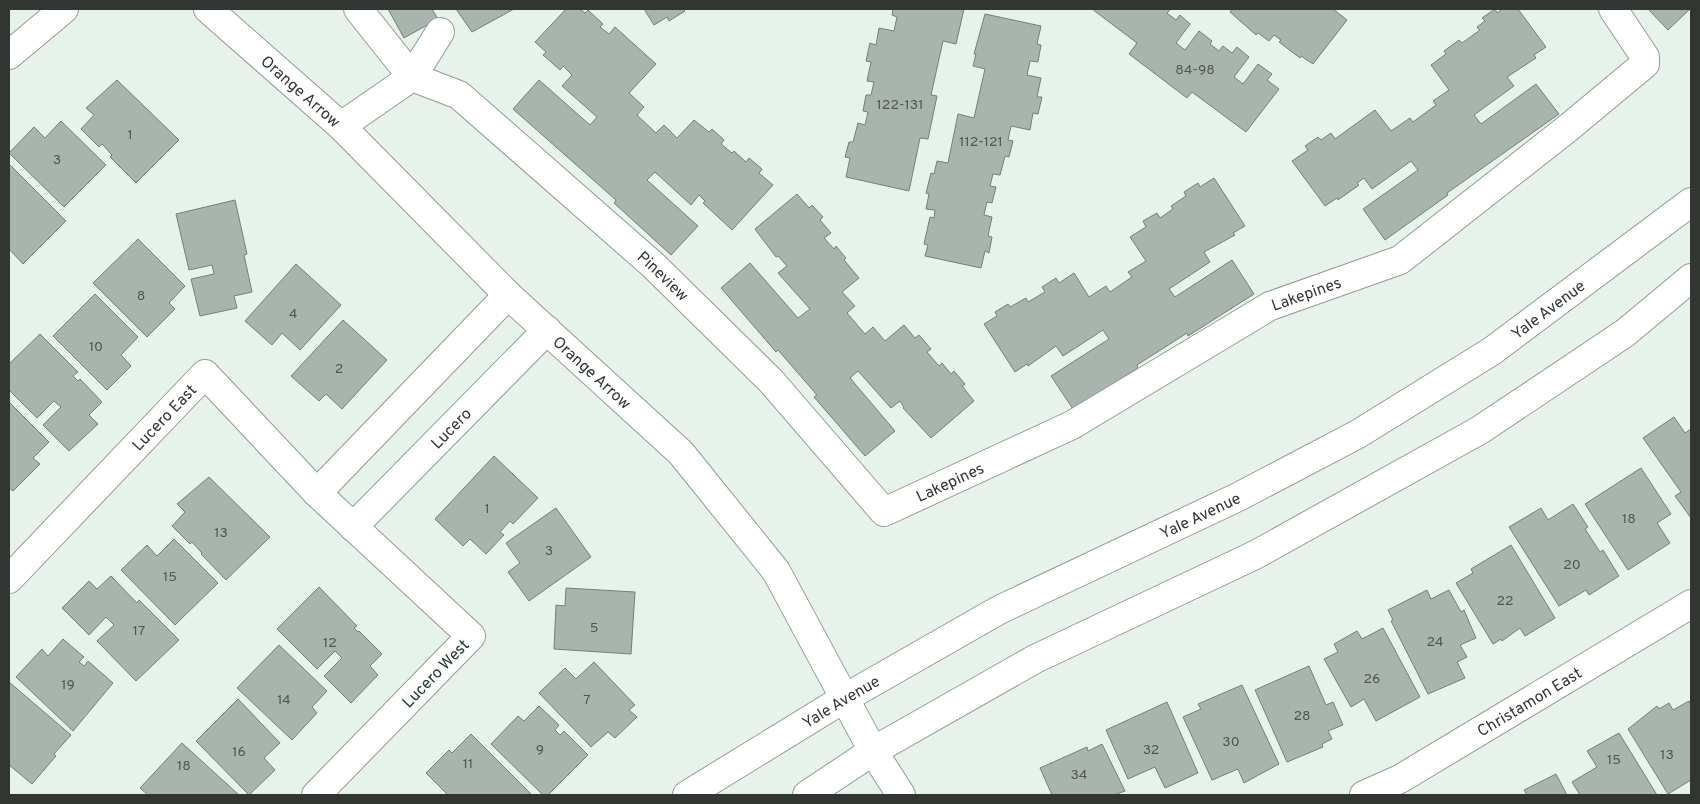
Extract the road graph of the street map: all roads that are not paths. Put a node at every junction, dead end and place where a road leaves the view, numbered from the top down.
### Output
1 (64, 9) edge
2 (208, 9) edge
3 (358, 9) edge
4 (1614, 9) edge
5 (440, 32) dead end
6 (9, 55) edge
7 (412, 77) junction
8 (341, 126) junction
9 (1691, 202) edge
10 (1691, 278) edge
11 (508, 295) junction
12 (547, 330) junction
13 (317, 493) junction
14 (884, 512) joint
15 (354, 527) junction
16 (9, 579) edge
17 (1691, 604) edge
18 (845, 698) junction
19 (873, 751) junction
20 (316, 795) edge
21 (687, 795) edge
22 (807, 795) edge
23 (901, 795) edge
24 (1364, 795) edge

1 - 6 street
2 - 8 street, Orange Arrow
3 - 7 street
4 - 14 street, Lakepines
5 - 7 street
7 - 8 street
7 - 14 street, Pineview
8 - 11 street, Orange Arrow
9 - 18 street, Yale Avenue
10 - 19 street
11 - 12 street, Orange Arrow
11 - 13 street
12 - 15 street, Lucero
12 - 18 street, Orange Arrow
13 - 15 street, Lucero West
13 - 16 street, Lucero East
15 - 20 street, Lucero West
17 - 24 street, Christamon East
18 - 19 street, Orange Arrow
18 - 21 street, Yale Avenue
19 - 22 street
19 - 23 street, Orange Arrow

